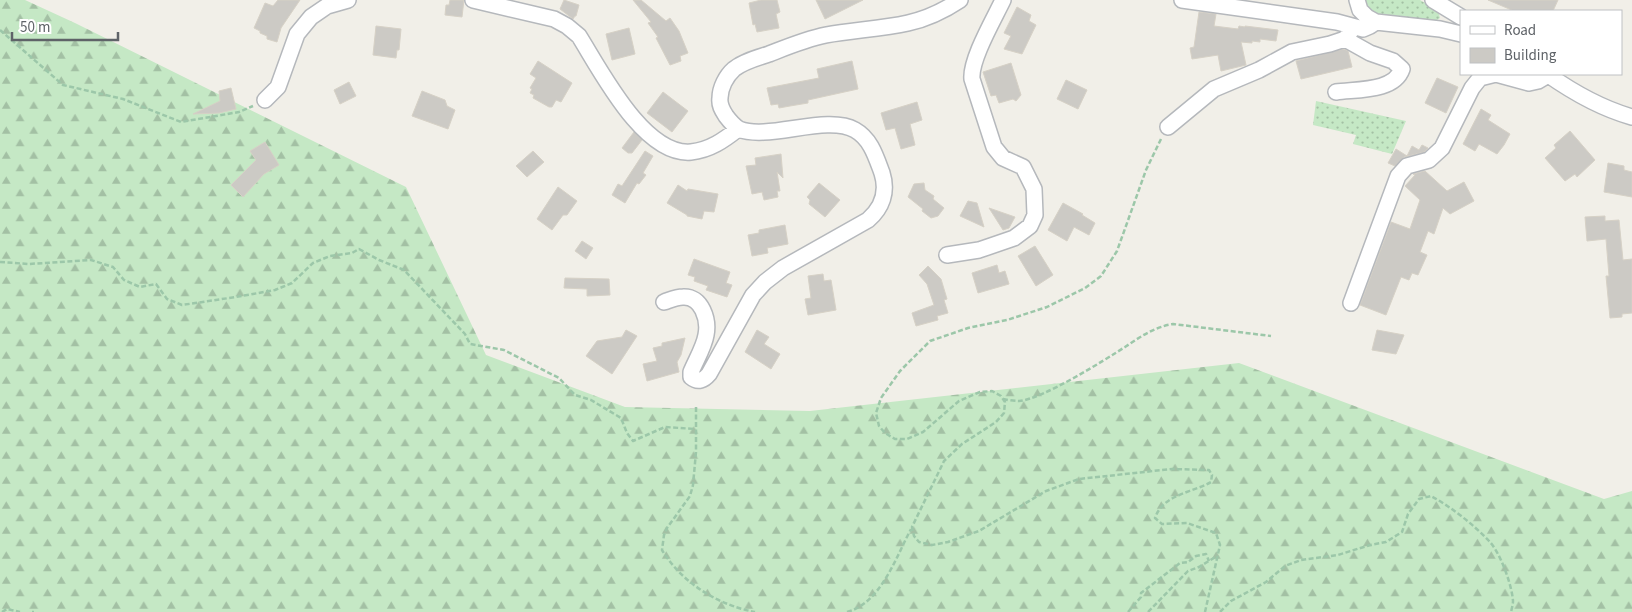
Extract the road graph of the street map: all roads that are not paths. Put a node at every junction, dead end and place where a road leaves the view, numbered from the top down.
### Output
1 (348, 0) edge
2 (473, 0) edge
3 (960, 0) edge
4 (1003, 0) edge
5 (1182, 0) edge
6 (1433, 0) edge
7 (1359, 5) edge
8 (1446, 8) junction
9 (1460, 16) edge
10 (1378, 22) junction
11 (1440, 29) junction
12 (1348, 30) junction
13 (1460, 34) edge
14 (1460, 40) edge
15 (1492, 75) edge
16 (1500, 75) edge
17 (1547, 75) edge
18 (1549, 75) edge
19 (1336, 92) dead end
20 (266, 100) road end
21 (1632, 117) edge
22 (1168, 127) road end
23 (738, 129) junction
24 (947, 255) dead end
25 (664, 302) dead end
26 (1351, 304) dead end

1 - 20 street
2 - 23 street
3 - 23 street
4 - 24 street
5 - 12 street
6 - 8 street
7 - 10 street
7 - 12 street
8 - 9 street
8 - 11 street
10 - 11 street
10 - 12 street
10 - 14 street
11 - 13 street
12 - 19 street
12 - 22 street
15 - 26 street
16 - 17 street
18 - 21 street
23 - 25 street

